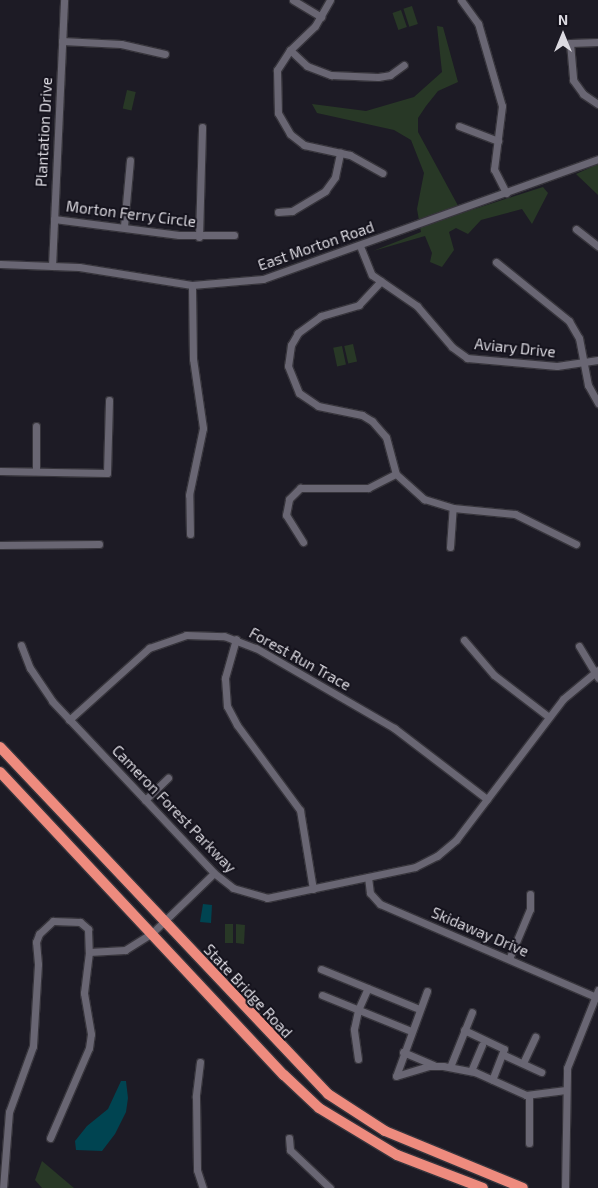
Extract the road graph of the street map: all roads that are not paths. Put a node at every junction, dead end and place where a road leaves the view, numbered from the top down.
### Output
1 (64, 0) edge
2 (293, 0) edge
3 (330, 0) edge
4 (461, 0) edge
5 (321, 17) junction
6 (62, 41) junction
7 (598, 42) edge
8 (290, 50) junction
9 (165, 54) dead end
10 (404, 65) dead end
11 (598, 104) edge
12 (459, 126) dead end
13 (202, 127) dead end
14 (498, 141) junction
15 (340, 153) junction
16 (598, 159) edge
17 (130, 160) dead end
18 (382, 173) dead end
19 (506, 193) junction
20 (278, 212) dead end
21 (54, 219) junction
22 (124, 226) junction
23 (576, 229) dead end
24 (234, 235) dead end
25 (200, 236) junction
26 (360, 246) junction
27 (598, 246) edge
28 (496, 262) dead end
29 (0, 264) edge
30 (52, 266) junction
31 (381, 281) junction
32 (192, 285) junction
33 (598, 360) edge
34 (585, 364) junction
35 (109, 400) dead end
36 (598, 403) edge
37 (36, 426) dead end
38 (0, 471) edge
39 (36, 471) junction
40 (396, 474) junction
41 (453, 508) junction
42 (190, 534) dead end
43 (303, 542) dead end
44 (100, 544) dead end
45 (576, 544) dead end
46 (0, 545) edge
47 (450, 547) dead end
48 (236, 639) junction
49 (464, 640) dead end
50 (21, 645) dead end
51 (579, 646) dead end
52 (597, 673) edge
53 (549, 717) junction
54 (69, 720) junction
55 (0, 748) edge
56 (0, 772) edge
57 (168, 778) dead end
58 (487, 799) junction
59 (145, 800) junction
60 (214, 873) junction
61 (368, 877) junction
62 (313, 889) junction
63 (530, 894) dead end
64 (162, 921) junction
65 (149, 936) junction
66 (89, 952) junction
67 (509, 959) junction
68 (321, 969) dead end
69 (368, 988) junction
70 (426, 991) dead end
71 (322, 995) dead end
72 (597, 995) edge
73 (419, 1009) junction
74 (358, 1010) junction
75 (472, 1012) dead end
76 (464, 1030) junction
77 (410, 1031) junction
78 (535, 1037) dead end
79 (482, 1045) dead end
80 (402, 1052) junction
81 (504, 1055) junction
82 (358, 1059) dead end
83 (200, 1062) dead end
84 (523, 1064) junction
85 (433, 1066) junction
86 (450, 1066) junction
87 (471, 1071) junction
88 (541, 1072) dead end
89 (492, 1080) junction
90 (566, 1090) junction
91 (529, 1095) junction
92 (50, 1138) dead end
93 (289, 1138) dead end
94 (529, 1143) dead end
95 (3, 1188) edge
96 (203, 1188) edge
97 (330, 1188) edge
98 (483, 1188) edge
99 (523, 1188) edge
100 (565, 1188) edge

1 - 6 street, Plantation Drive
2 - 5 street
3 - 5 street
4 - 14 street
5 - 8 street
6 - 9 street
6 - 21 street, Plantation Drive
7 - 11 street
8 - 10 street
8 - 15 street
12 - 14 street
13 - 25 street
14 - 19 street
15 - 18 street
15 - 20 street
16 - 19 street, East Morton Road
17 - 22 street
19 - 26 street, East Morton Road
21 - 22 street, Morton Ferry Circle
21 - 30 street, Plantation Drive
22 - 25 street, Morton Ferry Circle
23 - 27 street
24 - 25 street, Morton Ferry Circle
26 - 31 street, Aviary Drive
26 - 32 street, East Morton Road
28 - 34 street
29 - 30 street, East Morton Road
30 - 32 street, East Morton Road
31 - 34 street, Aviary Drive
31 - 40 street
32 - 42 street
33 - 34 street, Aviary Drive
34 - 36 street
35 - 39 street
37 - 39 street
38 - 39 street
40 - 41 street
40 - 43 street
41 - 45 street
41 - 47 street
44 - 46 street
48 - 54 street, Forest Run Trace
48 - 58 street, Forest Run Trace
48 - 62 street
49 - 53 street
50 - 54 street, Cameron Forest Parkway
51 - 52 street
52 - 53 street, Cameron Forest Parkway
53 - 58 street, Cameron Forest Parkway
54 - 59 street, Cameron Forest Parkway
55 - 64 highway, State Bridge Road
56 - 65 highway, State Bridge Road
57 - 59 street
58 - 61 street, Cameron Forest Parkway
59 - 60 street, Cameron Forest Parkway
60 - 62 street, Cameron Forest Parkway
60 - 64 street
61 - 62 street, Cameron Forest Parkway
61 - 67 street, Skidaway Drive
63 - 67 street
64 - 65 street
64 - 99 highway, State Bridge Road
65 - 66 street
65 - 98 highway, State Bridge Road
66 - 92 street
66 - 95 street
67 - 72 street, Skidaway Drive
68 - 69 street
69 - 73 street
69 - 74 street
70 - 73 street
71 - 74 street
72 - 90 street
73 - 77 street
74 - 77 street
74 - 82 street
75 - 76 street
76 - 81 street
76 - 86 street
77 - 80 street
78 - 84 street
79 - 87 street
80 - 85 street
80 - 85 street
81 - 84 street
81 - 89 street
83 - 96 street
84 - 88 street
85 - 86 street
86 - 87 street
87 - 89 street
89 - 91 street
90 - 91 street
90 - 100 street
91 - 94 street
93 - 97 street

